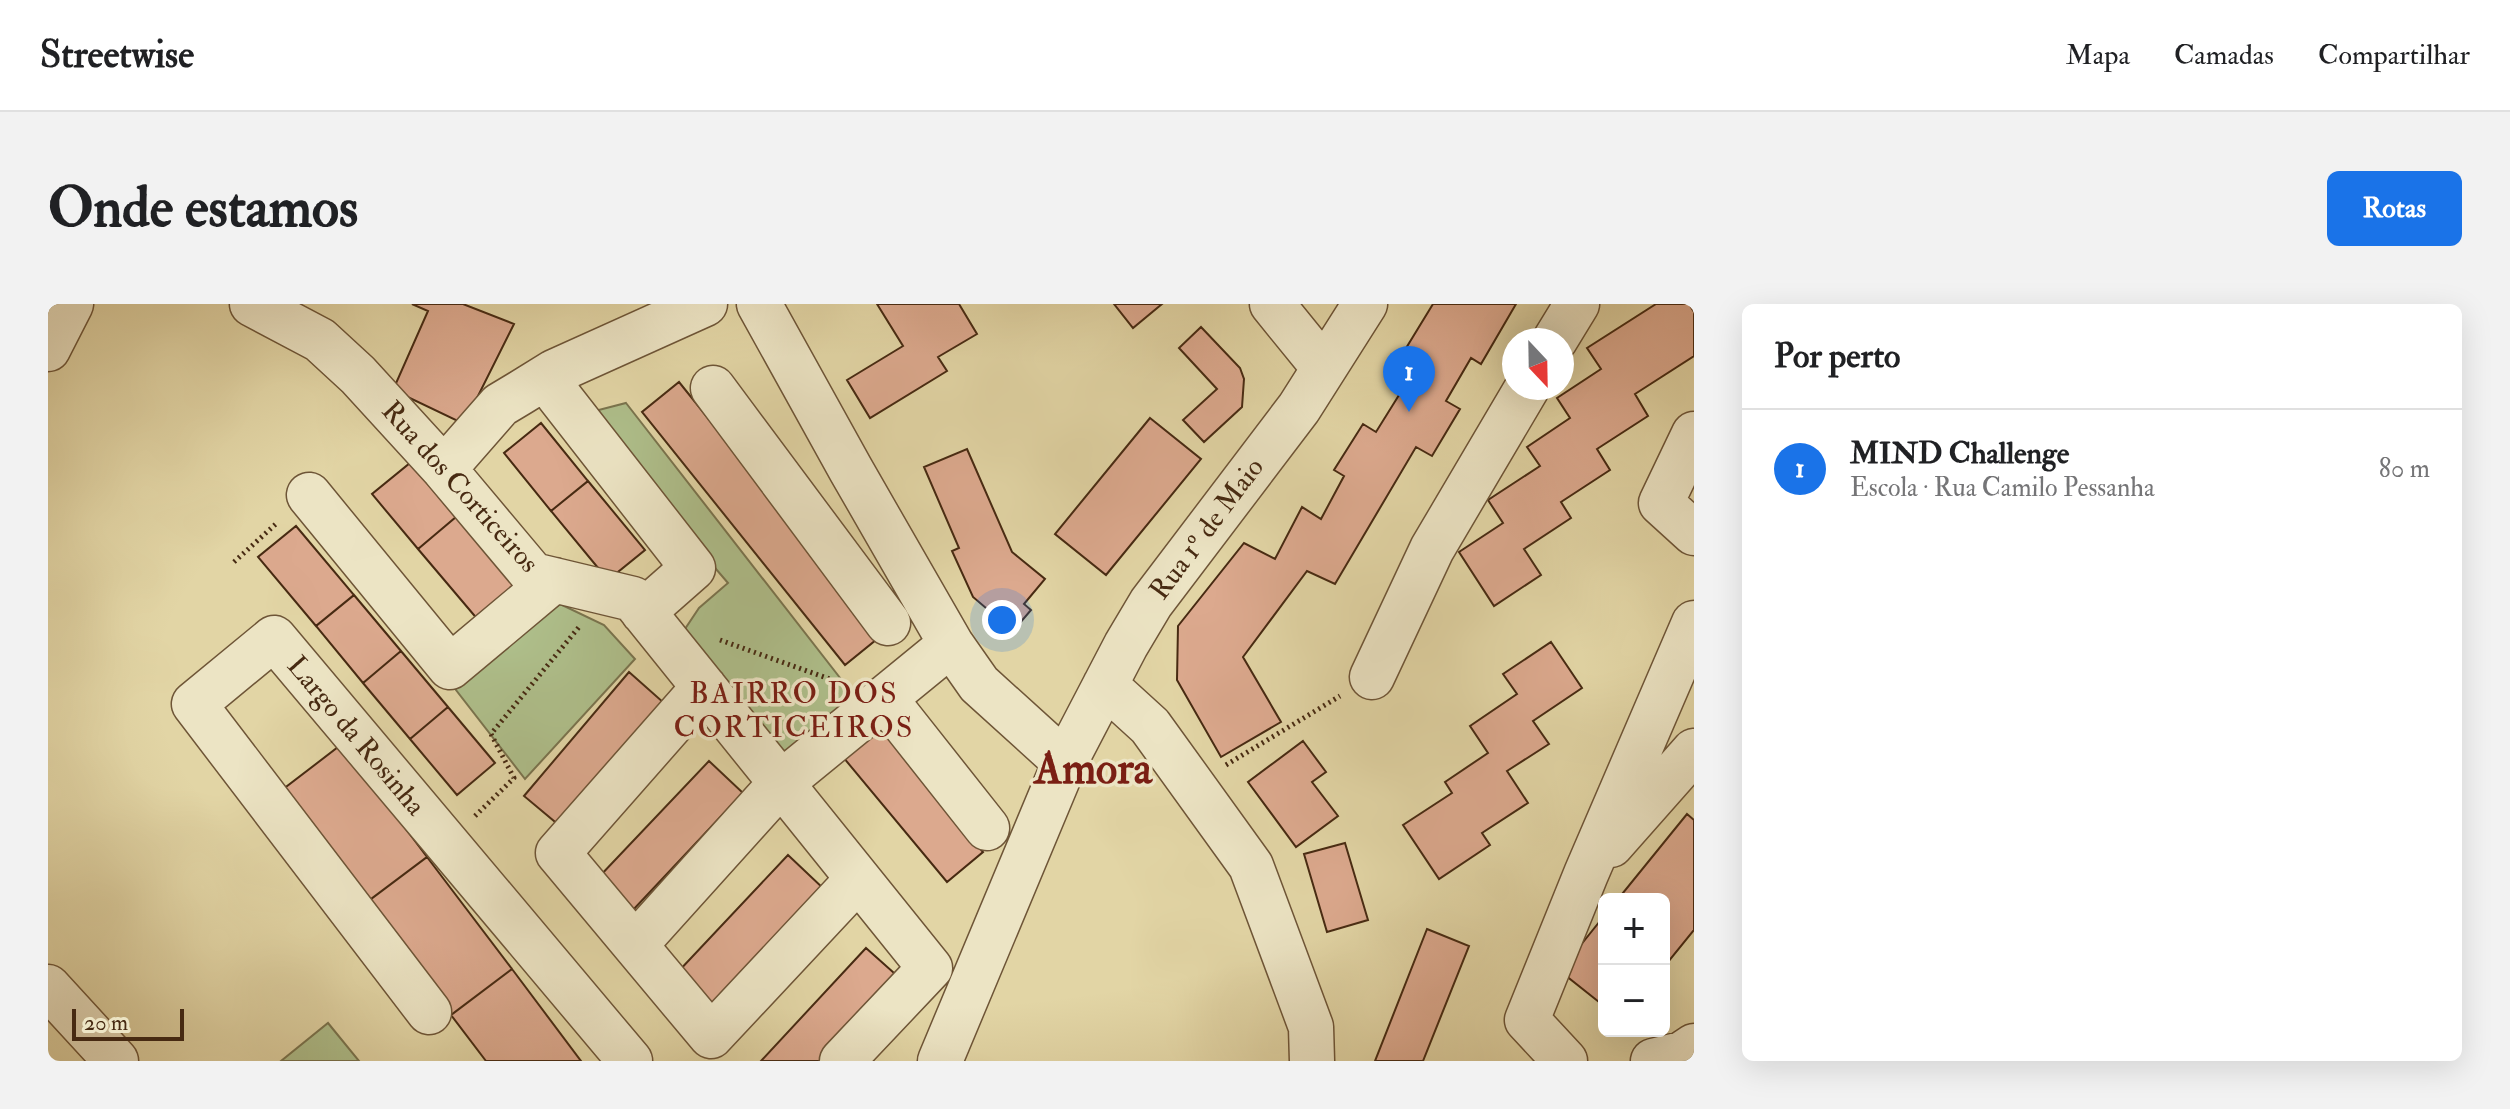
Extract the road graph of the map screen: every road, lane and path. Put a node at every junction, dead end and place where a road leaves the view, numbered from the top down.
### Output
1 (71, 304) edge
2 (252, 304) edge
3 (705, 304) edge
4 (759, 304) edge
5 (1272, 304) edge
6 (1365, 304) edge
7 (1577, 304) edge
8 (1562, 328) edge
9 (48, 349) edge
10 (1324, 368) junction
11 (554, 372) junction
12 (713, 388) dead end
13 (1520, 400) edge
14 (1694, 434) edge
15 (444, 469) junction
16 (851, 470) junction
17 (309, 495) joint
18 (804, 509) junction
19 (1694, 533) edge
20 (234, 562) dead end
21 (554, 580) junction
22 (626, 602) junction
23 (888, 623) dead end
24 (1694, 623) edge
25 (715, 638) dead end
26 (951, 644) junction
27 (1372, 677) joint
28 (1105, 685) junction
29 (704, 687) junction
30 (885, 699) junction
31 (1694, 751) edge
32 (1065, 762) junction
33 (781, 783) junction
34 (1193, 786) junction
35 (987, 828) dead end
36 (447, 843) junction
37 (1586, 874) junction
38 (858, 879) junction
39 (635, 945) junction
40 (48, 987) edge
41 (429, 1012) dead end
42 (1694, 1046) edge
43 (722, 1049) edge
44 (116, 1061) edge
45 (630, 1061) edge
46 (842, 1061) edge
47 (940, 1061) edge
48 (1312, 1061) edge
49 (1565, 1061) edge
50 (1653, 1061) edge

1 - 9 street
2 - 15 street, Rua dos Corticeiros
3 - 11 street
4 - 16 street
5 - 10 street
6 - 10 street, Rua 1º de Maio
7 - 8 street
10 - 28 street, Rua 1º de Maio
11 - 15 street
11 - 22 street
12 - 18 street
13 - 27 street
14 - 19 street
15 - 21 street, Rua dos Corticeiros
16 - 18 street
16 - 26 street
17 - 20 path
17 - 21 street
18 - 23 street
21 - 22 street, Rua dos Corticeiros
22 - 29 street
22 - 36 path
24 - 37 street
25 - 30 path
26 - 30 street
26 - 32 street
27 - 34 path
28 - 32 street, Rua 1º de Maio
28 - 34 street
29 - 33 street
29 - 39 street
30 - 33 street
30 - 35 street
31 - 37 street
32 - 47 street, Rua 1º de Maio
33 - 38 street
33 - 39 street
34 - 48 street
36 - 41 street, Largo da Rosinha
36 - 45 street, Largo da Rosinha
37 - 49 street
38 - 43 street
38 - 46 street
39 - 43 street
40 - 44 street
42 - 50 street

